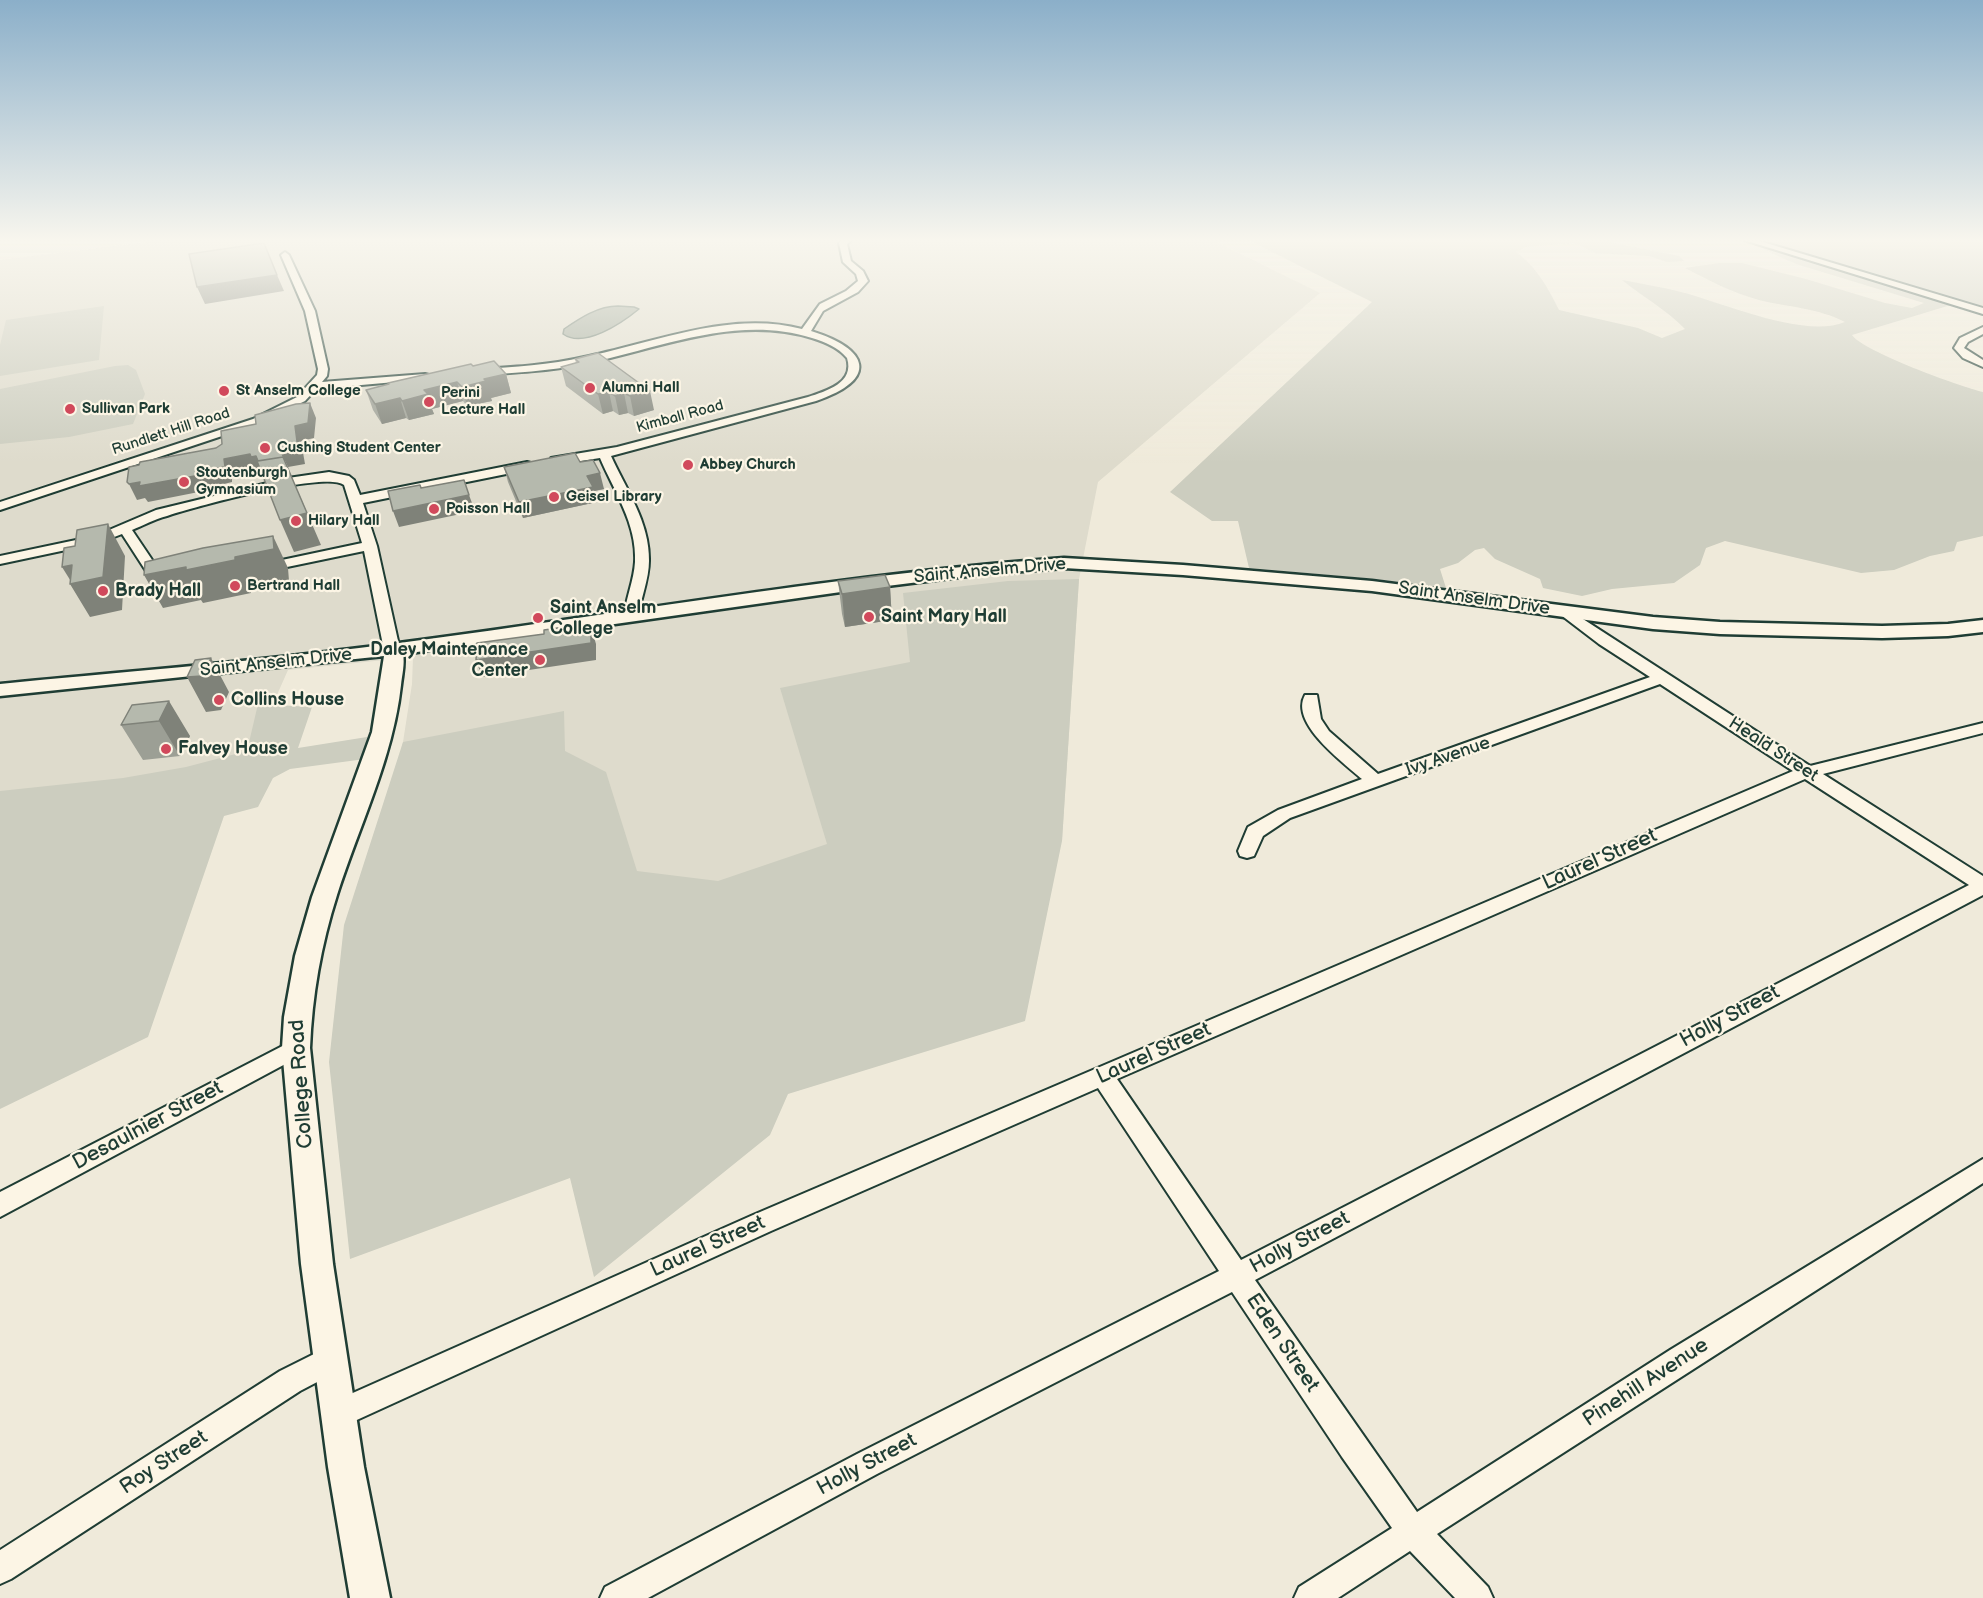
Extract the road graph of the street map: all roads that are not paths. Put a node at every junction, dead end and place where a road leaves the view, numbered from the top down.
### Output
1 (311, 315) edge
2 (818, 315) edge
3 (1983, 330) edge
4 (804, 332) junction
5 (1983, 364) edge
6 (470, 373) edge
7 (432, 377) edge
8 (318, 381) junction
9 (604, 453) junction
10 (356, 500) junction
11 (0, 506) edge
12 (124, 529) junction
13 (370, 546) junction
14 (0, 560) edge
15 (252, 570) edge
16 (170, 585) edge
17 (1566, 612) junction
18 (631, 616) junction
19 (1983, 626) edge
20 (392, 650) junction
21 (1663, 678) junction
22 (0, 690) edge
23 (1311, 698) dead end
24 (1983, 728) edge
25 (1807, 771) junction
26 (1376, 782) junction
27 (1247, 851) dead end
28 (1983, 886) edge
29 (296, 1048) junction
30 (1103, 1077) junction
31 (1983, 1170) edge
32 (0, 1205) edge
33 (1236, 1276) junction
34 (330, 1360) junction
35 (338, 1414) junction
36 (1413, 1532) junction
37 (0, 1568) edge
38 (370, 1598) edge
39 (616, 1598) edge
40 (1310, 1598) edge
41 (1477, 1598) edge

1 - 8 street
2 - 4 street
3 - 5 street
4 - 6 street
4 - 9 street, Kimball Road
7 - 8 street
8 - 11 street, Rundlett Hill Road
9 - 10 street
9 - 18 street
10 - 12 street, College Road
10 - 13 street, College Road
12 - 14 street, College Road
12 - 16 street
13 - 15 street
13 - 20 street, College Road
17 - 18 street, Saint Anselm Drive
17 - 19 street, Saint Anselm Drive
17 - 21 street, Heald Street
18 - 20 street, Saint Anselm Drive
20 - 22 street, Saint Anselm Drive
20 - 29 street, College Road
21 - 25 street, Heald Street
21 - 26 street, Ivy Avenue
23 - 26 street
24 - 25 street, Laurel Street
25 - 28 street, Heald Street
25 - 30 street, Laurel Street
26 - 27 street, Ivy Avenue
28 - 33 street, Holly Street
29 - 32 street, Desaulnier Street
29 - 34 street, College Road
30 - 33 street, Eden Street
30 - 35 street, Laurel Street
31 - 36 street, Pinehill Avenue
33 - 36 street, Eden Street
33 - 39 street, Holly Street
34 - 35 street, College Road
34 - 37 street, Roy Street
35 - 38 street, College Road
36 - 40 street, Pinehill Avenue
36 - 41 street, Eden Street

